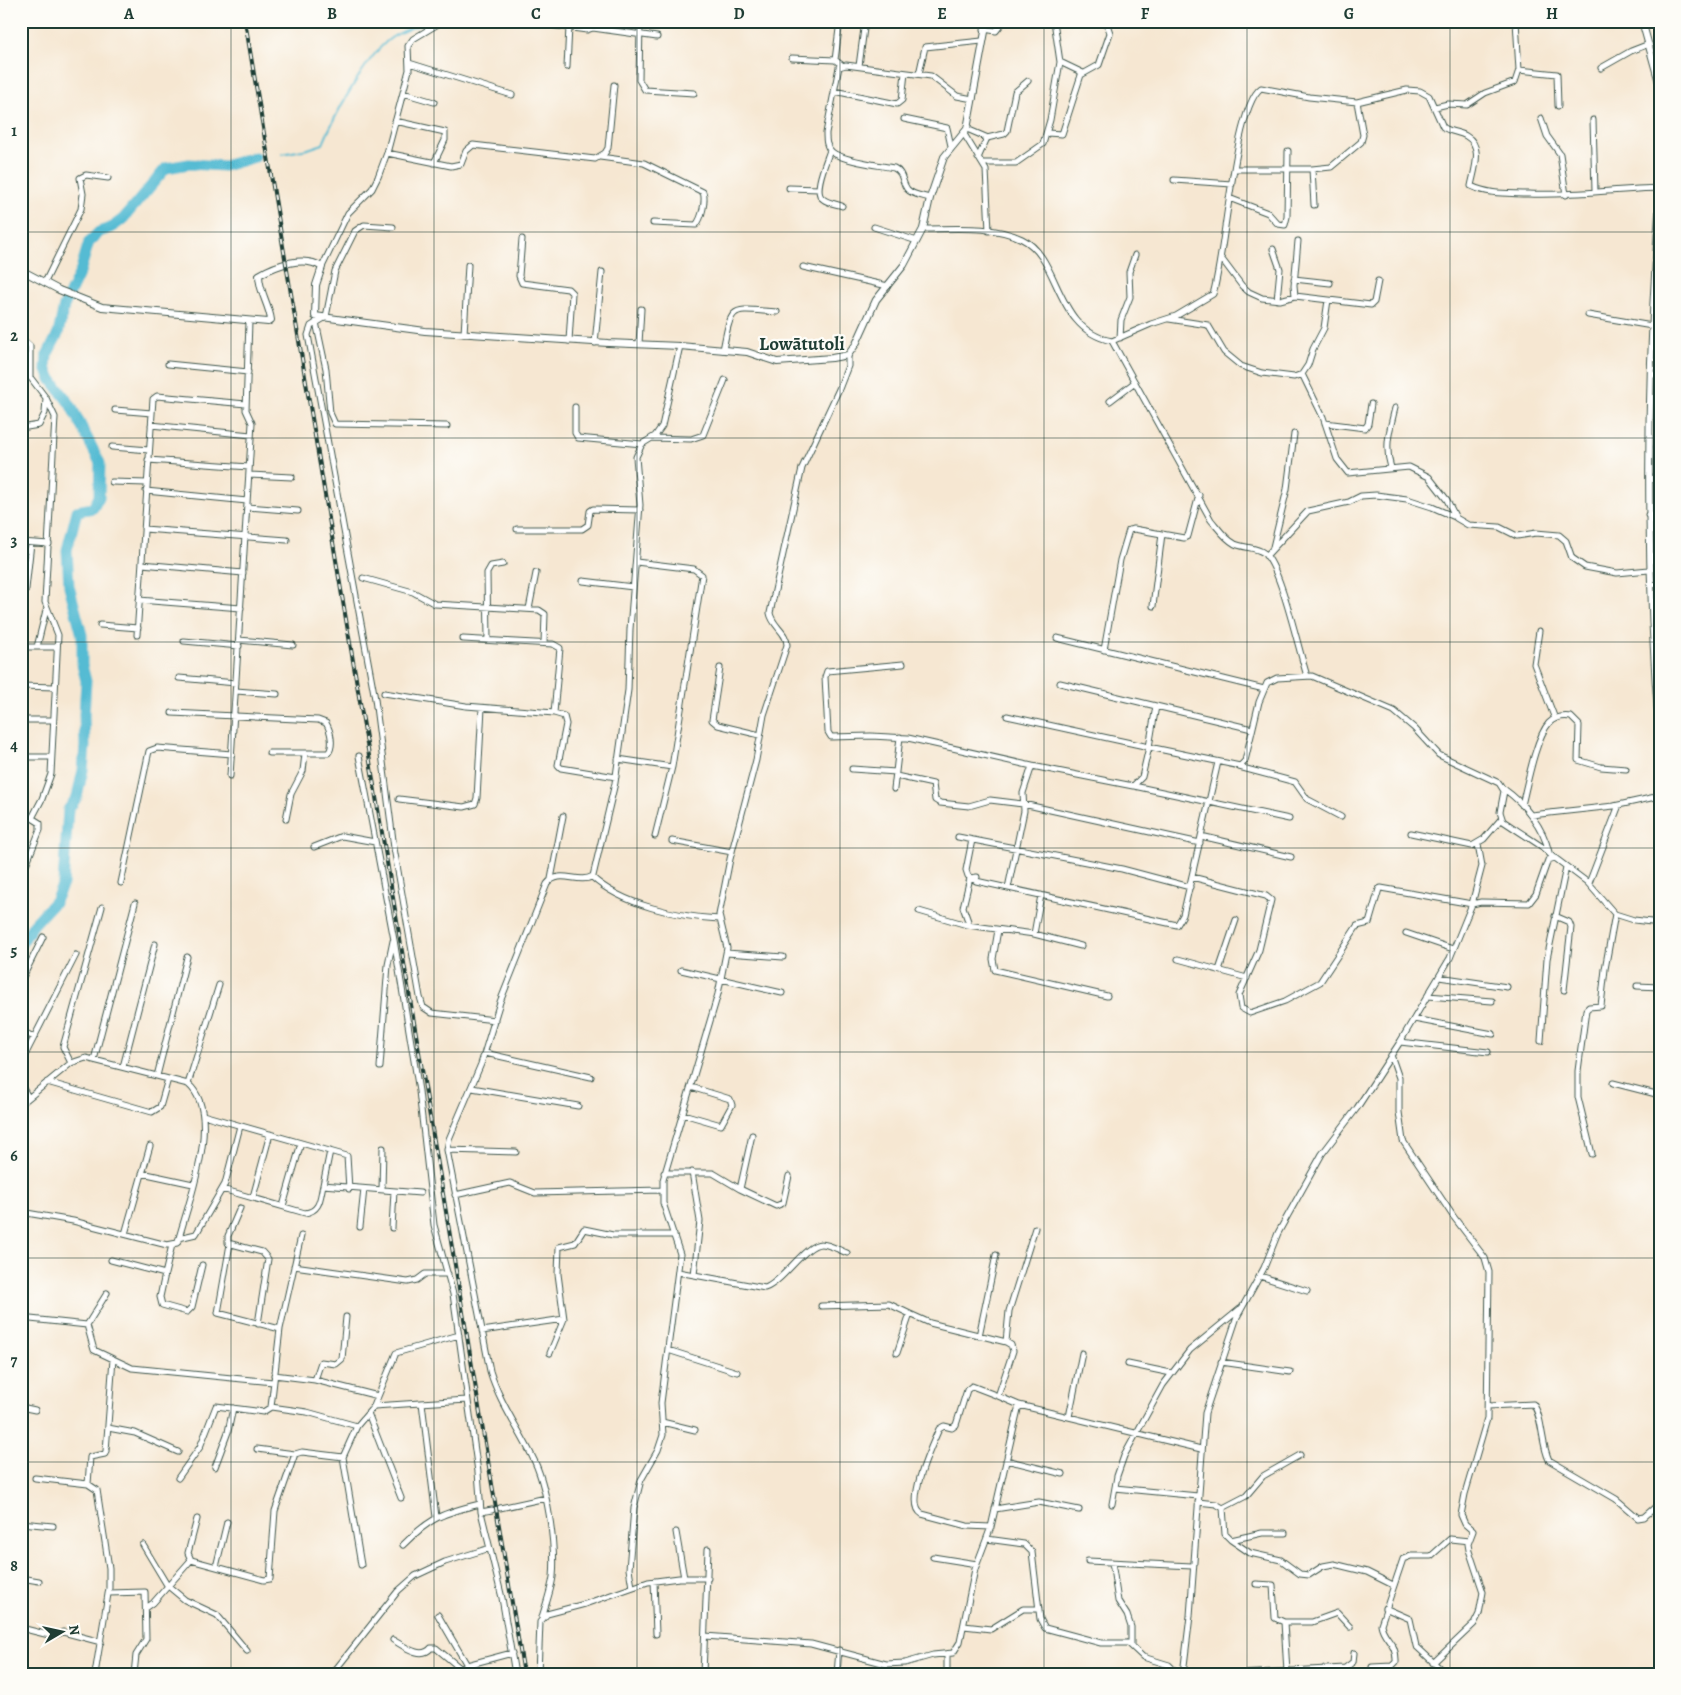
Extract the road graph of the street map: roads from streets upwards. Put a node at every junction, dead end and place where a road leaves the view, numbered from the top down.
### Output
1 (444, 21) edge
2 (519, 21) edge
3 (598, 21) edge
4 (640, 21) edge
5 (840, 21) edge
6 (864, 21) edge
7 (987, 21) edge
8 (1004, 21) edge
9 (1054, 21) edge
10 (1106, 21) edge
11 (1516, 21) edge
12 (1642, 21) edge
13 (570, 27) junction
14 (593, 28) junction
15 (984, 29) junction
16 (639, 35) junction
17 (657, 37) dead end
18 (982, 41) junction
19 (1649, 44) junction
20 (792, 58) dead end
21 (835, 60) junction
22 (1060, 62) junction
23 (409, 63) junction
24 (842, 64) junction
25 (859, 66) junction
26 (567, 67) dead end
27 (1602, 68) dead end
28 (1519, 70) junction
29 (905, 73) junction
30 (1083, 73) junction
31 (919, 74) junction
32 (1028, 81) dead end
33 (614, 86) dead end
34 (1660, 86) edge
35 (834, 91) junction
36 (403, 93) junction
37 (694, 93) dead end
38 (512, 95) dead end
39 (973, 99) junction
40 (434, 102) dead end
41 (1357, 102) junction
42 (1558, 106) dead end
43 (1435, 107) junction
44 (1541, 118) dead end
45 (904, 119) dead end
46 (1593, 120) dead end
47 (395, 121) junction
48 (965, 132) junction
49 (1047, 133) junction
50 (988, 138) junction
51 (952, 146) junction
52 (830, 150) junction
53 (1288, 151) dead end
54 (387, 153) junction
55 (600, 157) junction
56 (981, 160) junction
57 (434, 163) junction
58 (1235, 169) junction
59 (1287, 169) junction
60 (1312, 169) junction
61 (108, 178) dead end
62 (1174, 180) dead end
63 (1232, 184) junction
64 (788, 188) dead end
65 (1660, 188) edge
66 (818, 189) junction
67 (1595, 191) junction
68 (1566, 195) junction
69 (930, 198) junction
70 (1229, 198) junction
71 (1660, 200) edge
72 (1314, 205) dead end
73 (842, 206) dead end
74 (652, 223) dead end
75 (393, 227) dead end
76 (874, 227) dead end
77 (923, 229) junction
78 (1659, 230) edge
79 (989, 231) junction
80 (522, 239) dead end
81 (916, 241) junction
82 (1298, 241) dead end
83 (1273, 249) dead end
84 (1135, 256) dead end
85 (1220, 258) junction
86 (468, 265) dead end
87 (322, 267) junction
88 (803, 267) dead end
89 (22, 270) edge
90 (602, 272) dead end
91 (21, 279) edge
92 (1294, 279) junction
93 (1378, 281) dead end
94 (45, 282) junction
95 (1330, 283) dead end
96 (888, 286) junction
97 (1295, 296) junction
98 (1277, 300) junction
99 (1328, 300) junction
100 (641, 309) dead end
101 (776, 312) dead end
102 (1588, 314) dead end
103 (326, 317) junction
104 (1166, 319) junction
105 (249, 322) junction
106 (316, 322) junction
107 (1652, 326) junction
108 (464, 334) junction
109 (21, 338) edge
110 (1120, 338) junction
111 (569, 341) junction
112 (1112, 341) junction
113 (594, 342) junction
114 (639, 344) junction
115 (680, 346) junction
116 (723, 350) junction
117 (848, 355) junction
118 (168, 364) dead end
119 (248, 372) junction
120 (1660, 372) edge
121 (1302, 374) junction
122 (1650, 376) junction
123 (21, 377) edge
124 (30, 378) junction
125 (725, 380) dead end
126 (1135, 382) junction
127 (46, 398) junction
128 (1110, 401) dead end
129 (246, 404) junction
130 (1371, 404) dead end
131 (575, 407) dead end
132 (1396, 408) dead end
133 (115, 410) dead end
134 (152, 413) junction
135 (1325, 423) junction
136 (151, 425) junction
137 (447, 426) dead end
138 (21, 428) edge
139 (1294, 434) dead end
140 (251, 435) junction
141 (652, 438) junction
142 (642, 444) junction
143 (112, 447) dead end
144 (149, 450) junction
145 (148, 460) junction
146 (249, 467) junction
147 (1391, 468) junction
148 (248, 475) junction
149 (292, 477) dead end
150 (112, 482) dead end
151 (147, 484) junction
152 (146, 491) junction
153 (1199, 495) junction
154 (247, 500) junction
155 (247, 507) junction
156 (640, 510) junction
157 (298, 511) dead end
158 (1648, 515) junction
159 (1660, 516) edge
160 (1456, 518) junction
161 (144, 529) junction
162 (517, 529) dead end
163 (1162, 534) junction
164 (245, 537) junction
165 (287, 540) dead end
166 (21, 542) edge
167 (31, 543) junction
168 (49, 544) junction
169 (1273, 549) junction
170 (1266, 556) junction
171 (636, 562) junction
172 (142, 564) junction
173 (503, 564) dead end
174 (1649, 570) junction
175 (243, 573) junction
176 (536, 573) dead end
177 (363, 578) dead end
178 (583, 581) dead end
179 (1660, 584) edge
180 (1650, 585) junction
181 (633, 587) junction
182 (26, 589) dead end
183 (139, 600) junction
184 (1153, 606) dead end
185 (486, 607) junction
186 (241, 608) junction
187 (46, 609) junction
188 (529, 609) junction
189 (100, 625) dead end
190 (138, 628) junction
191 (1539, 631) dead end
192 (137, 635) dead end
193 (1056, 638) dead end
194 (463, 639) dead end
195 (488, 640) junction
196 (184, 641) dead end
197 (239, 643) junction
198 (544, 643) junction
199 (293, 645) dead end
200 (21, 647) edge
201 (37, 647) junction
202 (56, 647) junction
203 (1104, 650) junction
204 (903, 664) dead end
205 (720, 668) dead end
206 (1306, 676) junction
207 (179, 678) dead end
208 (236, 683) junction
209 (1060, 683) dead end
210 (21, 686) edge
211 (55, 686) junction
212 (1264, 689) junction
213 (236, 690) junction
214 (384, 693) dead end
215 (277, 694) dead end
216 (1156, 706) junction
217 (482, 708) junction
218 (172, 713) dead end
219 (554, 713) junction
220 (234, 716) junction
221 (1007, 716) dead end
222 (1556, 719) junction
223 (21, 720) edge
224 (53, 720) junction
225 (1252, 730) junction
226 (760, 735) junction
227 (900, 737) junction
228 (1660, 740) edge
229 (1149, 747) junction
230 (269, 753) dead end
231 (232, 754) junction
232 (305, 754) junction
233 (359, 756) dead end
234 (21, 757) edge
235 (52, 757) junction
236 (618, 759) junction
237 (1218, 762) junction
238 (1032, 766) junction
239 (672, 767) junction
240 (1238, 767) junction
241 (852, 769) dead end
242 (1626, 769) dead end
243 (896, 774) junction
244 (230, 776) dead end
245 (616, 777) junction
246 (1133, 786) junction
247 (1504, 788) junction
248 (894, 789) dead end
249 (1660, 796) edge
250 (399, 798) dead end
251 (1208, 802) junction
252 (1023, 804) junction
253 (1522, 805) junction
254 (1619, 805) junction
255 (21, 814) edge
256 (1531, 815) junction
257 (563, 816) dead end
258 (1341, 817) dead end
259 (32, 818) junction
260 (286, 819) dead end
261 (1502, 819) junction
262 (1289, 820) dead end
263 (1411, 833) dead end
264 (655, 836) dead end
265 (1201, 836) junction
266 (958, 837) dead end
267 (972, 840) junction
268 (672, 841) dead end
269 (375, 842) junction
270 (1200, 843) junction
271 (1478, 844) junction
272 (314, 847) dead end
273 (1017, 848) junction
274 (732, 852) junction
275 (1549, 853) junction
276 (1291, 857) dead end
277 (1555, 858) junction
278 (1566, 867) junction
279 (21, 877) edge
280 (592, 877) junction
281 (977, 877) dead end
282 (1192, 877) junction
283 (970, 878) junction
284 (551, 879) junction
285 (121, 883) dead end
286 (1588, 883) junction
287 (1190, 886) junction
288 (1008, 888) junction
289 (1041, 895) junction
290 (136, 903) dead end
291 (1472, 904) junction
292 (102, 907) dead end
293 (919, 911) dead end
294 (1615, 914) junction
295 (1555, 916) junction
296 (719, 919) junction
297 (1236, 920) dead end
298 (968, 922) dead end
299 (1660, 923) edge
300 (998, 930) junction
301 (1406, 933) dead end
302 (1034, 934) junction
303 (43, 936) dead end
304 (394, 940) junction
305 (156, 944) dead end
306 (1081, 946) dead end
307 (1453, 949) junction
308 (726, 953) junction
309 (76, 955) dead end
310 (187, 957) dead end
311 (783, 957) dead end
312 (1178, 959) dead end
313 (681, 970) dead end
314 (1219, 970) junction
315 (1439, 977) junction
316 (1247, 978) junction
317 (721, 979) junction
318 (21, 981) edge
319 (219, 985) dead end
320 (1637, 986) dead end
321 (1660, 986) edge
322 (1506, 987) dead end
323 (1564, 990) dead end
324 (782, 992) dead end
325 (1107, 996) dead end
326 (1428, 996) junction
327 (1492, 1001) dead end
328 (1414, 1019) junction
329 (495, 1020) junction
330 (21, 1031) edge
331 (1493, 1034) dead end
332 (34, 1038) junction
333 (1541, 1041) dead end
334 (1400, 1042) junction
335 (1488, 1052) dead end
336 (485, 1053) junction
337 (1391, 1055) junction
338 (94, 1060) junction
339 (21, 1063) edge
340 (71, 1063) junction
341 (122, 1067) junction
342 (380, 1067) dead end
343 (156, 1076) junction
344 (591, 1077) dead end
345 (168, 1079) junction
346 (47, 1082) junction
347 (1613, 1083) dead end
348 (188, 1084) junction
349 (21, 1085) edge
350 (691, 1087) junction
351 (472, 1088) junction
352 (1660, 1094) edge
353 (28, 1097) junction
354 (21, 1104) edge
355 (578, 1106) dead end
356 (683, 1114) junction
357 (203, 1115) junction
358 (240, 1126) junction
359 (270, 1134) junction
360 (752, 1135) dead end
361 (301, 1143) junction
362 (150, 1146) dead end
363 (383, 1148) dead end
364 (447, 1150) junction
365 (330, 1151) junction
366 (516, 1152) dead end
367 (1592, 1154) dead end
368 (692, 1172) junction
369 (664, 1173) junction
370 (142, 1174) junction
371 (789, 1176) dead end
372 (193, 1184) junction
373 (323, 1185) junction
374 (222, 1189) junction
375 (349, 1189) junction
376 (364, 1189) junction
377 (740, 1189) junction
378 (382, 1190) junction
379 (662, 1190) junction
380 (394, 1191) junction
381 (420, 1193) dead end
382 (455, 1195) junction
383 (253, 1197) junction
384 (284, 1206) junction
385 (240, 1208) dead end
386 (21, 1212) edge
387 (360, 1227) dead end
388 (392, 1228) dead end
389 (1035, 1228) dead end
390 (125, 1234) junction
391 (674, 1235) junction
392 (301, 1236) dead end
393 (179, 1238) junction
394 (230, 1244) junction
395 (172, 1245) junction
396 (848, 1253) dead end
397 (996, 1255) dead end
398 (111, 1260) dead end
399 (202, 1265) dead end
400 (294, 1266) junction
401 (678, 1272) junction
402 (165, 1274) junction
403 (448, 1274) junction
404 (694, 1275) junction
405 (1260, 1276) junction
406 (1307, 1291) dead end
407 (107, 1293) dead end
408 (821, 1306) dead end
409 (1241, 1308) junction
410 (910, 1314) junction
411 (346, 1317) dead end
412 (21, 1318) edge
413 (564, 1319) junction
414 (258, 1324) junction
415 (87, 1325) junction
416 (280, 1329) junction
417 (482, 1330) junction
418 (459, 1335) junction
419 (979, 1336) junction
420 (1006, 1342) junction
421 (668, 1350) junction
422 (550, 1352) dead end
423 (897, 1353) dead end
424 (1082, 1353) dead end
425 (113, 1359) junction
426 (1221, 1362) junction
427 (1128, 1364) dead end
428 (737, 1372) dead end
429 (1290, 1372) dead end
430 (1171, 1373) junction
431 (274, 1375) junction
432 (315, 1380) junction
433 (273, 1382) junction
434 (378, 1396) junction
435 (998, 1396) junction
436 (467, 1400) junction
437 (422, 1403) junction
438 (1019, 1405) junction
439 (374, 1406) junction
440 (1488, 1406) junction
441 (271, 1407) junction
442 (21, 1408) edge
443 (232, 1408) junction
444 (35, 1410) dead end
445 (368, 1413) junction
446 (1069, 1417) junction
447 (662, 1422) junction
448 (357, 1426) junction
449 (108, 1428) junction
450 (695, 1430) dead end
451 (1136, 1433) junction
452 (257, 1449) dead end
453 (1201, 1449) junction
454 (178, 1452) dead end
455 (295, 1454) junction
456 (1300, 1455) dead end
457 (344, 1457) junction
458 (1006, 1460) junction
459 (215, 1467) dead end
460 (1063, 1474) dead end
461 (35, 1478) dead end
462 (178, 1478) dead end
463 (88, 1484) junction
464 (1115, 1488) junction
465 (401, 1498) dead end
466 (546, 1498) junction
467 (1198, 1499) junction
468 (1660, 1502) edge
469 (480, 1504) junction
470 (1112, 1504) dead end
471 (500, 1508) dead end
472 (1223, 1508) junction
473 (995, 1509) junction
474 (492, 1510) dead end
475 (1079, 1510) dead end
476 (481, 1512) junction
477 (436, 1517) junction
478 (196, 1518) dead end
479 (227, 1522) dead end
480 (21, 1523) edge
481 (53, 1526) dead end
482 (991, 1527) junction
483 (676, 1532) dead end
484 (1285, 1533) dead end
485 (988, 1539) junction
486 (1231, 1540) junction
487 (1469, 1541) junction
488 (144, 1545) dead end
489 (403, 1545) dead end
490 (490, 1548) junction
491 (708, 1549) dead end
492 (933, 1557) dead end
493 (191, 1560) junction
494 (1088, 1561) dead end
495 (1112, 1562) junction
496 (977, 1564) junction
497 (361, 1565) dead end
498 (1192, 1566) junction
499 (216, 1567) junction
500 (21, 1578) edge
501 (684, 1578) junction
502 (708, 1578) junction
503 (39, 1581) dead end
504 (654, 1581) junction
505 (1256, 1584) dead end
506 (167, 1585) junction
507 (1393, 1585) junction
508 (632, 1587) junction
509 (109, 1593) junction
510 (146, 1608) junction
511 (1385, 1608) junction
512 (1039, 1609) junction
513 (438, 1615) dead end
514 (542, 1617) junction
515 (1284, 1622) junction
516 (964, 1626) junction
517 (1350, 1627) dead end
518 (21, 1628) edge
519 (656, 1634) dead end
520 (705, 1636) junction
521 (393, 1640) dead end
522 (101, 1642) junction
523 (1131, 1645) junction
524 (839, 1650) junction
525 (247, 1651) dead end
526 (512, 1653) junction
527 (947, 1654) junction
528 (1354, 1654) dead end
529 (1433, 1663) junction
530 (467, 1665) junction
531 (1372, 1667) dead end
532 (460, 1668) junction
533 (1183, 1672) edge
534 (1287, 1672) junction
535 (95, 1674) edge
536 (134, 1674) edge
537 (332, 1674) edge
538 (454, 1674) edge
539 (515, 1674) edge
540 (538, 1674) edge
541 (703, 1674) edge
542 (837, 1674) edge
543 (947, 1674) edge
544 (1178, 1674) edge
545 (1227, 1674) edge
546 (1239, 1674) edge
547 (1446, 1674) edge

1 - 23 street
2 - 13 street
3 - 14 street
4 - 16 street
5 - 21 street
6 - 25 street
7 - 15 street
8 - 15 street
9 - 22 street
10 - 30 street
11 - 28 street
12 - 19 street
13 - 14 street
13 - 26 street
14 - 16 street
15 - 18 street
16 - 17 street
16 - 37 street
18 - 31 street
18 - 39 street
19 - 27 street
19 - 34 street
20 - 21 street
21 - 24 street
22 - 30 street
22 - 49 street
23 - 36 street
23 - 38 street
24 - 25 street
24 - 35 street
25 - 29 street
28 - 42 street
28 - 43 street
29 - 31 street
29 - 35 street
30 - 49 street
31 - 39 street
32 - 50 street
33 - 55 street
35 - 52 street
36 - 40 street
36 - 47 street
39 - 48 street
41 - 43 street
41 - 58 street
41 - 60 street
43 - 68 street
44 - 68 street
45 - 51 street
46 - 67 street
47 - 54 street
47 - 57 street
48 - 50 street
48 - 51 street
48 - 56 street
49 - 56 street
50 - 56 street
51 - 69 street
52 - 66 street
52 - 69 street
53 - 59 street
54 - 57 street
54 - 87 street
55 - 57 street
55 - 74 street
56 - 79 street
58 - 59 street
58 - 63 street
59 - 60 street
59 - 70 street
60 - 72 street
61 - 94 street
62 - 63 street
63 - 70 street
64 - 66 street
65 - 67 street
66 - 73 street
67 - 68 street
69 - 77 street
70 - 85 street
71 - 78 street
75 - 103 street
76 - 81 street
77 - 79 street
77 - 81 street
78 - 107 street
79 - 112 street
80 - 111 street
81 - 96 street
82 - 92 street
83 - 98 street
84 - 110 street
85 - 98 street
85 - 104 street
86 - 108 street
87 - 103 street
87 - 105 street
88 - 96 street
89 - 91 street
89 - 94 street
90 - 113 street
92 - 95 street
92 - 97 street
93 - 99 street
94 - 105 street
96 - 117 street
97 - 98 street
97 - 99 street
99 - 121 street
100 - 114 street
101 - 116 street
102 - 107 street
103 - 106 street
103 - 108 street
104 - 110 street
104 - 121 street
105 - 119 street
106 - 137 street
106 - 329 street
107 - 122 street
108 - 111 street
109 - 124 street
110 - 112 street
111 - 113 street
112 - 126 street
113 - 114 street
114 - 115 street
115 - 116 street
115 - 141 street
116 - 117 street
117 - 226 street
118 - 119 street
119 - 129 street
120 - 122 street
121 - 135 street
122 - 158 street
123 - 124 street
124 - 127 street
125 - 141 street
126 - 128 street
126 - 153 street
127 - 138 street
127 - 168 street
129 - 134 street
129 - 140 street
130 - 135 street
131 - 142 street
132 - 147 street
133 - 134 street
134 - 136 street
135 - 147 street
136 - 140 street
136 - 144 street
139 - 169 street
140 - 146 street
141 - 142 street
142 - 156 street
143 - 144 street
144 - 145 street
145 - 146 street
145 - 151 street
146 - 148 street
147 - 160 street
148 - 149 street
148 - 154 street
150 - 151 street
151 - 152 street
152 - 154 street
152 - 161 street
153 - 163 street
153 - 170 street
154 - 155 street
155 - 157 street
155 - 164 street
156 - 162 street
156 - 171 street
158 - 159 street
158 - 174 street
160 - 169 street
160 - 174 street
161 - 164 street
161 - 172 street
163 - 184 street
163 - 203 street
164 - 165 street
164 - 175 street
166 - 167 street
167 - 168 street
167 - 182 street
168 - 187 street
169 - 170 street
170 - 206 street
171 - 181 street
171 - 239 street
172 - 175 street
172 - 183 street
173 - 185 street
174 - 180 street
175 - 186 street
176 - 188 street
177 - 185 street
178 - 181 street
179 - 180 street
180 - 228 street
181 - 236 street
183 - 186 street
183 - 190 street
185 - 188 street
185 - 195 street
186 - 197 street
187 - 201 street
187 - 202 street
188 - 198 street
189 - 190 street
190 - 192 street
191 - 222 street
193 - 203 street
194 - 195 street
195 - 198 street
196 - 197 street
197 - 199 street
197 - 208 street
198 - 219 street
200 - 201 street
201 - 202 street
202 - 211 street
203 - 212 street
204 - 227 street
205 - 226 street
206 - 212 street
206 - 247 street
207 - 208 street
208 - 213 street
209 - 216 street
210 - 211 street
211 - 224 street
212 - 225 street
213 - 215 street
213 - 220 street
214 - 217 street
216 - 225 street
216 - 229 street
217 - 219 street
217 - 250 street
218 - 220 street
219 - 245 street
220 - 231 street
220 - 232 street
221 - 229 street
222 - 242 street
222 - 253 street
223 - 224 street
224 - 235 street
225 - 240 street
226 - 274 street
227 - 238 street
227 - 243 street
229 - 237 street
229 - 246 street
230 - 232 street
231 - 244 street
231 - 285 street
232 - 260 street
233 - 269 street
234 - 235 street
235 - 259 street
236 - 239 street
236 - 245 street
237 - 240 street
237 - 251 street
238 - 246 street
238 - 252 street
239 - 264 street
240 - 258 street
241 - 243 street
243 - 248 street
243 - 252 street
245 - 280 street
246 - 251 street
247 - 253 street
247 - 261 street
249 - 254 street
251 - 262 street
251 - 265 street
252 - 270 street
252 - 273 street
253 - 256 street
254 - 256 street
254 - 286 street
255 - 259 street
256 - 275 street
257 - 284 street
259 - 279 street
261 - 271 street
261 - 275 street
263 - 271 street
265 - 270 street
265 - 276 street
266 - 267 street
267 - 273 street
267 - 283 street
268 - 274 street
269 - 272 street
269 - 304 street
270 - 282 street
271 - 291 street
273 - 287 street
273 - 288 street
274 - 296 street
275 - 277 street
277 - 278 street
277 - 291 street
278 - 286 street
278 - 295 street
280 - 284 street
280 - 296 street
281 - 283 street
282 - 287 street
282 - 316 street
283 - 288 street
283 - 298 street
284 - 329 street
286 - 294 street
287 - 289 street
288 - 289 street
289 - 302 street
290 - 338 street
291 - 307 street
291 - 316 street
292 - 340 street
293 - 300 street
294 - 299 street
294 - 367 street
295 - 323 street
295 - 333 street
296 - 308 street
297 - 314 street
300 - 302 street
300 - 325 street
301 - 307 street
302 - 306 street
303 - 318 street
304 - 342 street
304 - 403 street
305 - 341 street
307 - 315 street
308 - 311 street
308 - 317 street
309 - 332 street
310 - 343 street
312 - 314 street
313 - 317 street
314 - 316 street
315 - 322 street
315 - 326 street
317 - 324 street
317 - 350 street
319 - 348 street
320 - 321 street
326 - 327 street
326 - 328 street
328 - 331 street
328 - 334 street
329 - 336 street
330 - 332 street
332 - 339 street
334 - 335 street
334 - 337 street
336 - 344 street
336 - 351 street
337 - 405 street
337 - 440 street
338 - 340 street
338 - 341 street
340 - 346 street
341 - 343 street
343 - 345 street
345 - 346 street
345 - 348 street
346 - 353 street
347 - 352 street
348 - 357 street
349 - 353 street
350 - 356 street
350 - 356 street
351 - 355 street
351 - 364 street
353 - 354 street
356 - 369 street
357 - 358 street
357 - 372 street
358 - 359 street
358 - 374 street
359 - 361 street
359 - 383 street
360 - 377 street
361 - 365 street
361 - 384 street
362 - 370 street
363 - 378 street
364 - 366 street
364 - 382 street
365 - 373 street
365 - 375 street
368 - 369 street
368 - 377 street
368 - 404 street
369 - 379 street
370 - 372 street
370 - 390 street
371 - 377 street
372 - 393 street
373 - 375 street
373 - 384 street
374 - 383 street
374 - 393 street
375 - 376 street
376 - 378 street
376 - 387 street
378 - 380 street
379 - 382 street
379 - 391 street
380 - 381 street
380 - 388 street
382 - 417 street
383 - 384 street
385 - 394 street
386 - 390 street
389 - 420 street
390 - 395 street
391 - 401 street
391 - 413 street
392 - 400 street
393 - 395 street
394 - 414 street
394 - 414 street
395 - 402 street
396 - 404 street
397 - 419 street
398 - 402 street
399 - 402 street
400 - 403 street
400 - 416 street
401 - 404 street
401 - 421 street
403 - 418 street
405 - 406 street
405 - 409 street
407 - 415 street
408 - 410 street
409 - 426 street
409 - 430 street
410 - 419 street
410 - 423 street
411 - 432 street
412 - 415 street
413 - 417 street
413 - 422 street
414 - 416 street
415 - 425 street
416 - 431 street
417 - 466 street
418 - 434 street
418 - 436 street
419 - 420 street
420 - 435 street
421 - 428 street
421 - 447 street
424 - 446 street
425 - 433 street
425 - 449 street
426 - 429 street
426 - 453 street
427 - 430 street
430 - 451 street
431 - 432 street
431 - 433 street
432 - 434 street
433 - 441 street
434 - 439 street
435 - 438 street
435 - 482 street
436 - 437 street
436 - 469 street
437 - 439 street
437 - 477 street
438 - 446 street
438 - 458 street
439 - 445 street
440 - 468 street
440 - 487 street
441 - 443 street
441 - 448 street
442 - 444 street
443 - 459 street
443 - 462 street
445 - 448 street
445 - 465 street
446 - 451 street
447 - 450 street
447 - 508 street
448 - 457 street
449 - 454 street
449 - 463 street
451 - 453 street
451 - 464 street
452 - 455 street
453 - 467 street
455 - 457 street
455 - 499 street
456 - 472 street
457 - 497 street
458 - 460 street
458 - 473 street
461 - 463 street
463 - 509 street
464 - 467 street
464 - 470 street
466 - 471 street
466 - 514 street
467 - 472 street
467 - 498 street
469 - 476 street
469 - 477 street
472 - 486 street
473 - 475 street
473 - 482 street
474 - 476 street
476 - 490 street
477 - 489 street
478 - 493 street
479 - 499 street
480 - 481 street
482 - 485 street
483 - 501 street
484 - 486 street
485 - 496 street
485 - 512 street
486 - 507 street
487 - 507 street
487 - 529 street
488 - 506 street
490 - 526 street
490 - 537 street
491 - 502 street
492 - 496 street
493 - 499 street
493 - 506 street
494 - 495 street
495 - 498 street
495 - 523 street
496 - 516 street
498 - 533 street
500 - 503 street
501 - 502 street
501 - 504 street
502 - 520 street
504 - 508 street
504 - 519 street
505 - 515 street
506 - 510 street
506 - 525 street
507 - 511 street
508 - 514 street
509 - 510 street
509 - 522 street
510 - 536 street
511 - 529 street
511 - 531 street
512 - 516 street
512 - 523 street
513 - 530 street
514 - 540 street
515 - 517 street
515 - 534 street
516 - 527 street
518 - 522 street
520 - 524 street
520 - 541 street
521 - 532 street
522 - 535 street
523 - 544 street
524 - 527 street
524 - 542 street
526 - 530 street
526 - 539 street
527 - 543 street
528 - 534 street
529 - 547 street
530 - 532 street
532 - 538 street
533 - 545 street
534 - 546 street

